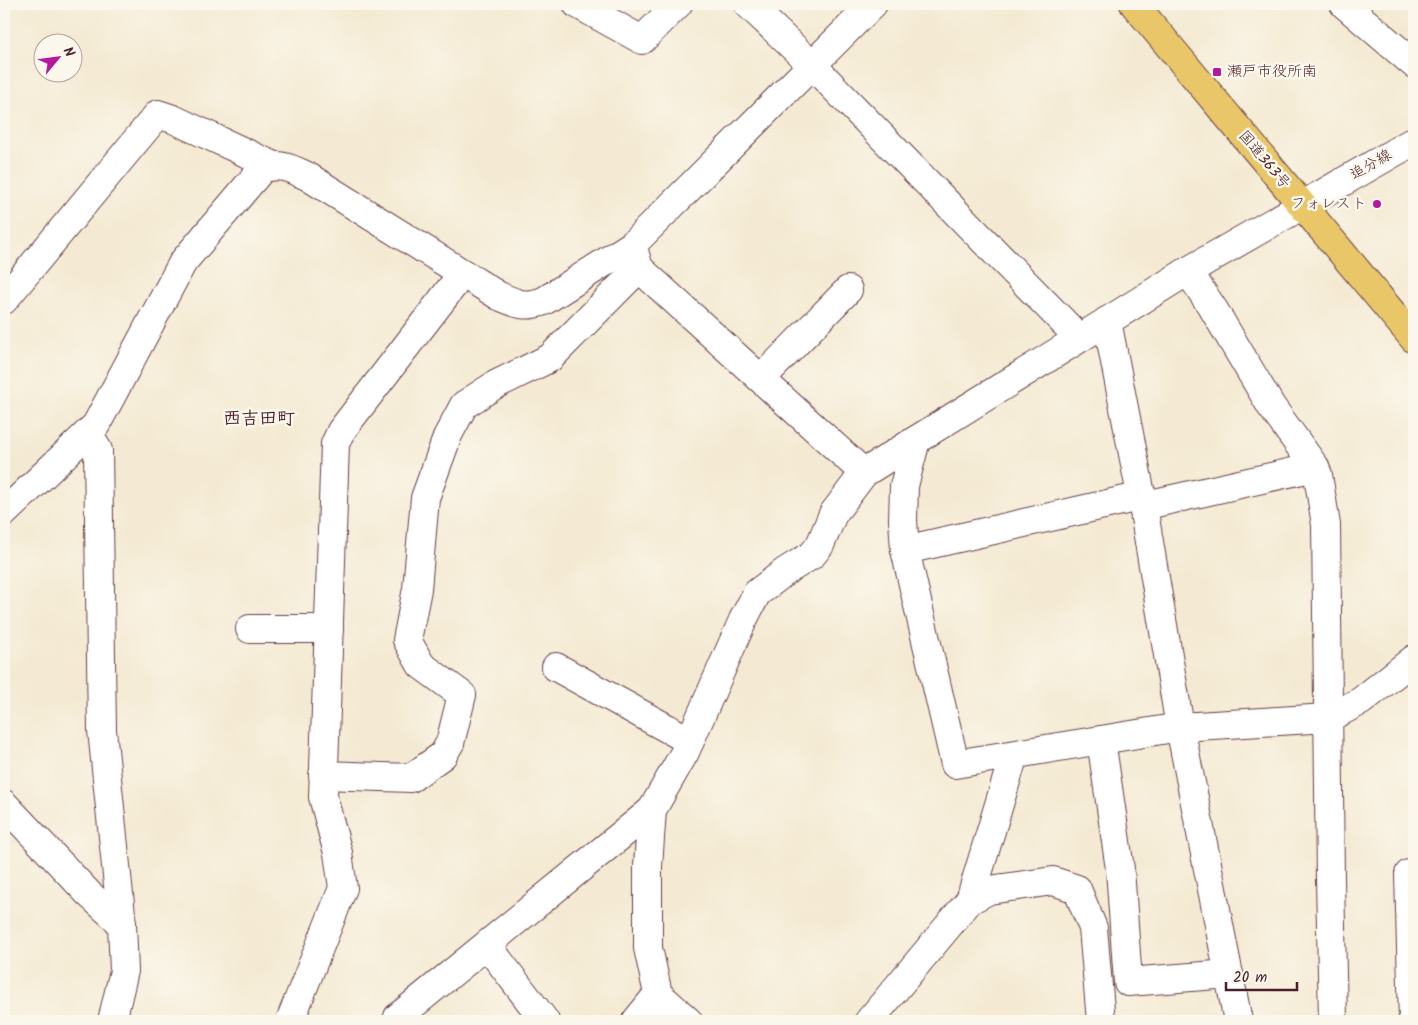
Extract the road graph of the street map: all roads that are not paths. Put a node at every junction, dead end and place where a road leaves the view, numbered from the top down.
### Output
1 (577, 4) edge
2 (678, 4) edge
3 (748, 4) edge
4 (874, 4) edge
5 (1134, 4) edge
6 (1344, 4) edge
7 (1414, 64) edge
8 (812, 65) junction
9 (1414, 141) edge
10 (272, 165) junction
11 (1302, 205) junction
12 (636, 257) junction
13 (1188, 271) junction
14 (462, 274) junction
15 (848, 290) dead end
16 (4, 300) edge
17 (1107, 321) junction
18 (1079, 338) junction
19 (1414, 338) edge
20 (761, 379) junction
21 (88, 433) junction
22 (916, 440) junction
23 (1315, 467) junction
24 (864, 474) junction
25 (1142, 500) junction
26 (4, 513) edge
27 (905, 550) junction
28 (250, 629) dead end
29 (329, 629) junction
30 (1414, 659) edge
31 (556, 667) dead end
32 (1328, 718) junction
33 (1180, 727) junction
34 (1101, 740) junction
35 (690, 741) junction
36 (1014, 755) junction
37 (323, 775) junction
38 (4, 804) edge
39 (652, 810) junction
40 (1414, 873) edge
41 (970, 900) junction
42 (122, 924) junction
43 (487, 945) junction
44 (1229, 974) junction
45 (658, 994) junction
46 (112, 1021) edge
47 (290, 1021) edge
48 (400, 1021) edge
49 (545, 1021) edge
50 (636, 1021) edge
51 (688, 1021) edge
52 (869, 1021) edge
53 (1101, 1021) edge
54 (1238, 1021) edge
55 (1333, 1021) edge
56 (1413, 1021) edge

1 - 2 street
3 - 8 street
4 - 8 street
5 - 11 highway, 国道363号
6 - 7 street
8 - 12 street
8 - 18 street
9 - 11 street, 追分線
10 - 14 street
10 - 16 street
10 - 21 street
11 - 13 street, 追分線
11 - 19 highway, 国道363号
12 - 14 street
12 - 20 street
12 - 37 street
13 - 17 street, 追分線
13 - 23 street
14 - 29 street
15 - 20 street
17 - 18 street, 追分線
17 - 25 street
18 - 22 street, 追分線
20 - 24 street
21 - 26 street
21 - 42 street
22 - 24 street, 追分線
22 - 27 street
23 - 25 street
23 - 32 street
24 - 35 street, 追分線
25 - 27 street
25 - 33 street
27 - 36 street
28 - 29 street
29 - 37 street
30 - 32 street
31 - 35 street
32 - 33 street
32 - 55 street
33 - 34 street
33 - 44 street
34 - 36 street
34 - 44 street
35 - 39 street, 追分線
36 - 41 street
37 - 47 street
38 - 42 street
39 - 43 street
39 - 45 street
40 - 56 street
41 - 52 street
41 - 53 street
42 - 46 street
43 - 48 street
43 - 49 street
44 - 54 street
45 - 50 street
45 - 51 street

